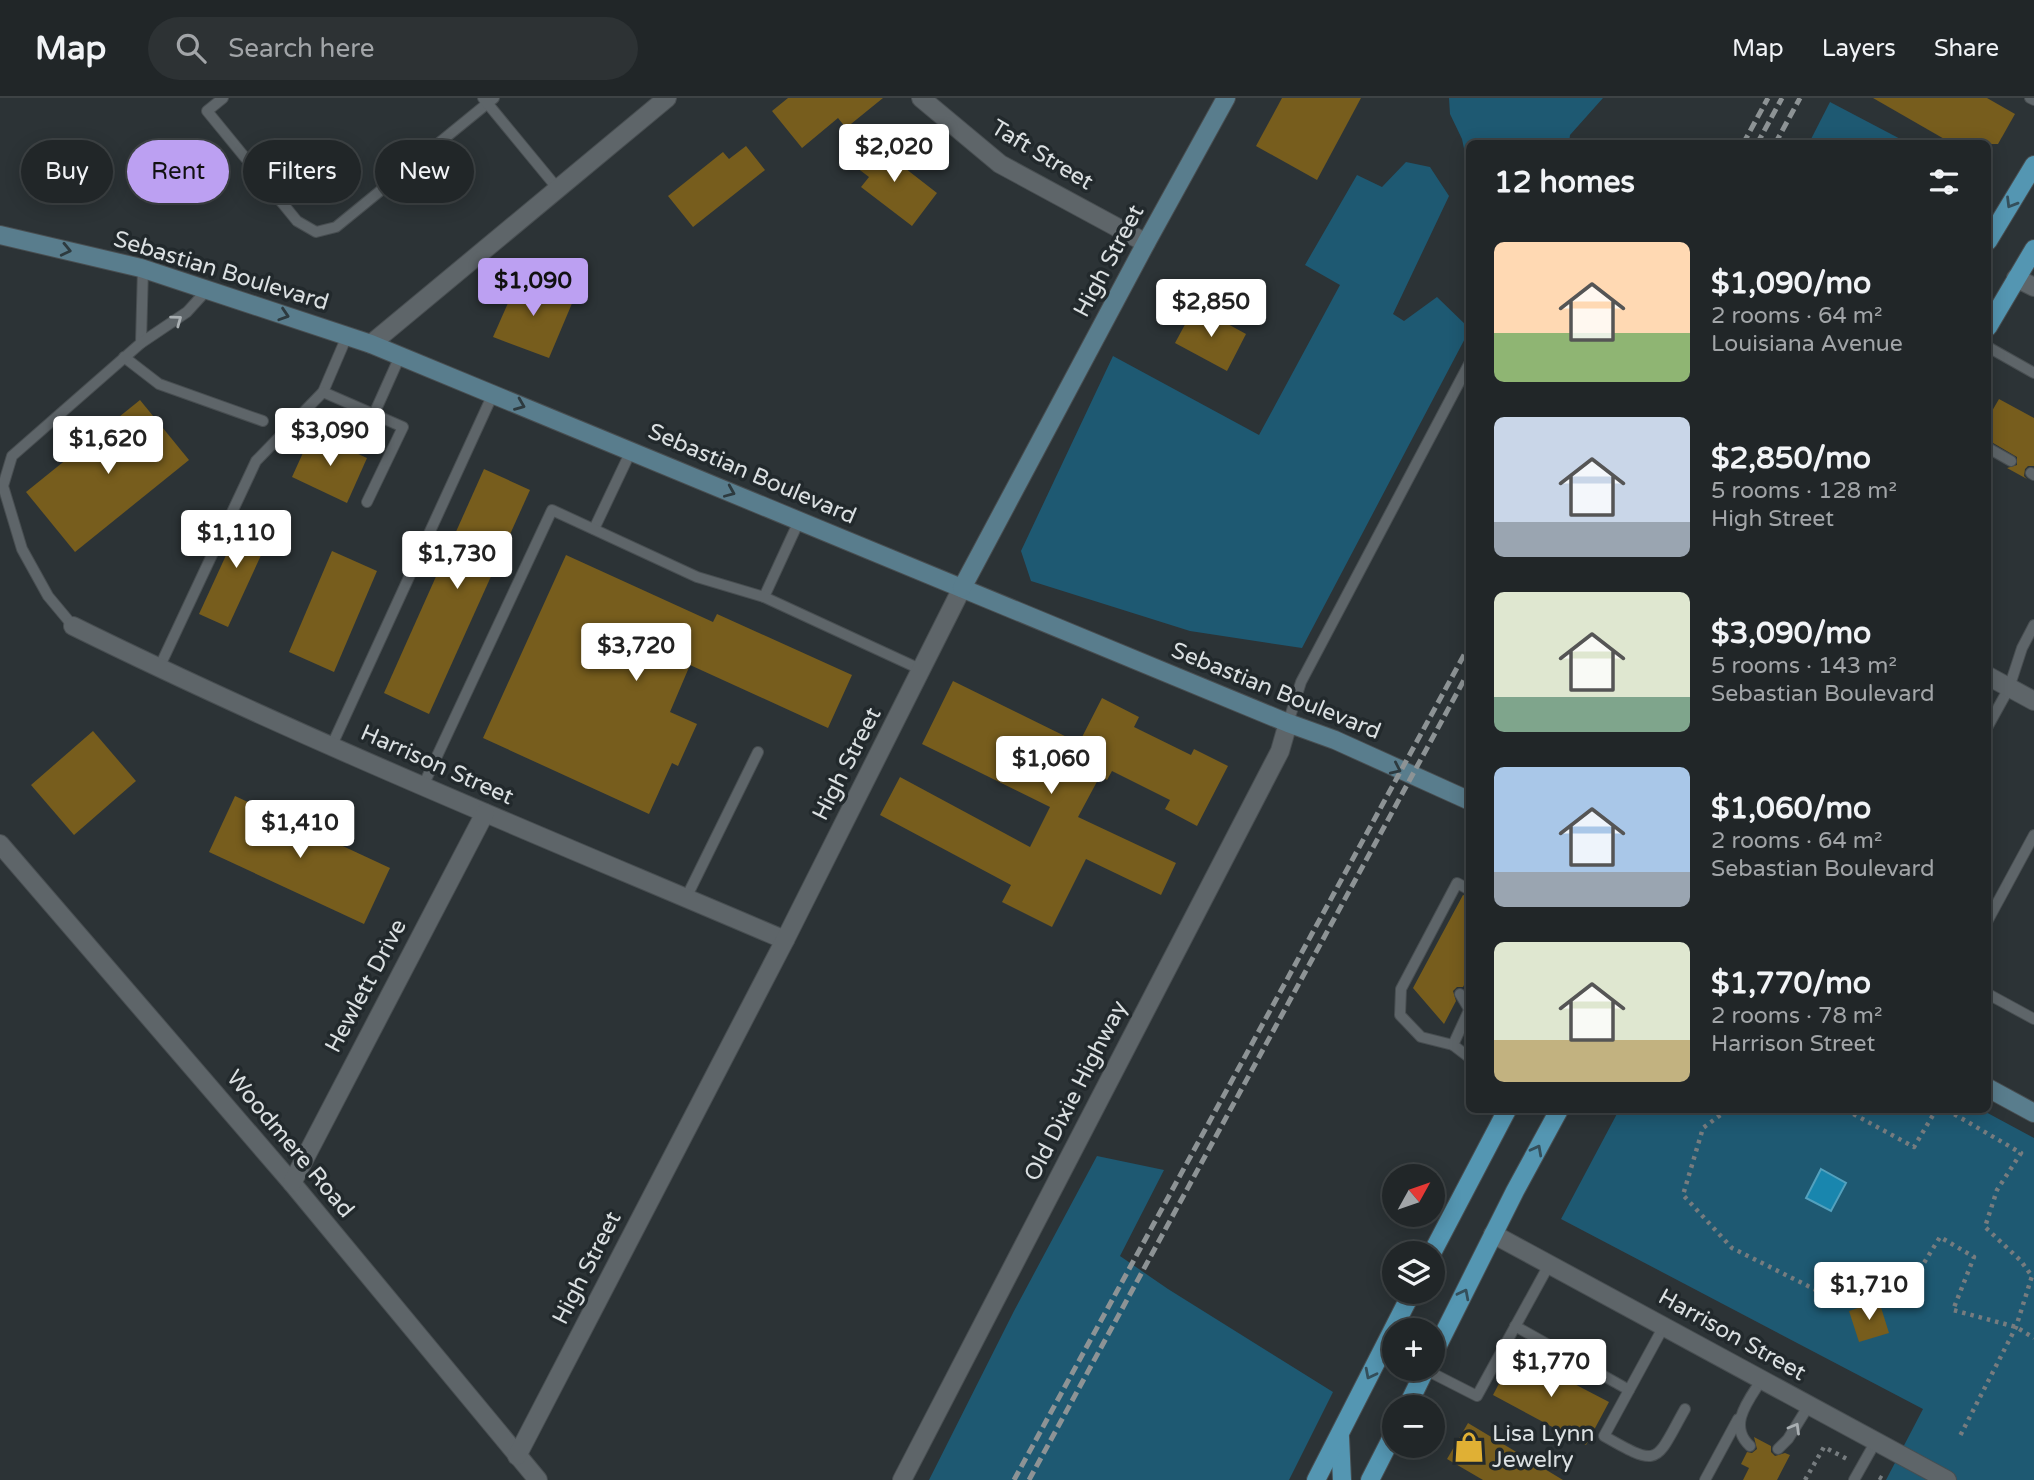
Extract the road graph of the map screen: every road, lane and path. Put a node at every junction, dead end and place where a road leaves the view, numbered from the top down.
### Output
1 (223, 98) edge
2 (667, 98) edge
3 (921, 98) edge
4 (1226, 98) edge
5 (488, 100) edge
6 (2034, 165) edge
7 (558, 188) junction
8 (0, 235) edge
9 (1991, 236) edge
10 (1146, 243) junction
11 (2034, 248) edge
12 (143, 268) junction
13 (2016, 278) junction
14 (2034, 287) edge
15 (207, 290) junction
16 (1991, 322) edge
17 (347, 336) junction
18 (141, 343) junction
19 (371, 344) junction
20 (1991, 349) edge
21 (400, 356) junction
22 (124, 357) junction
23 (1466, 370) edge
24 (2034, 373) edge
25 (323, 392) junction
26 (493, 394) junction
27 (374, 414) junction
28 (263, 421) dead end
29 (1991, 450) edge
30 (631, 451) junction
31 (2011, 461) dead end
32 (368, 502) dead end
33 (799, 521) junction
34 (594, 529) junction
35 (962, 588) junction
36 (764, 597) junction
37 (73, 626) joint
38 (2033, 629) edge
39 (159, 668) junction
40 (922, 670) junction
41 (1991, 678) edge
42 (2009, 688) junction
43 (2034, 701) edge
44 (1991, 721) edge
45 (1288, 723) junction
46 (332, 745) junction
47 (758, 752) dead end
48 (423, 786) junction
49 (1466, 799) edge
50 (485, 813) junction
51 (2034, 835) edge
52 (0, 844) edge
53 (1466, 888) edge
54 (686, 898) junction
55 (1991, 914) edge
56 (1440, 915) junction
57 (1447, 925) dead end
58 (785, 940) junction
59 (1460, 994) dead end
60 (1991, 996) edge
61 (1466, 1002) edge
62 (1466, 1017) edge
63 (2034, 1019) edge
64 (1453, 1045) junction
65 (1466, 1055) edge
66 (1991, 1090) edge
67 (1505, 1113) edge
68 (1557, 1113) edge
69 (1723, 1113) edge
70 (1852, 1113) edge
71 (1934, 1113) edge
72 (1952, 1113) edge
73 (2034, 1114) edge
74 (292, 1183) junction
75 (1493, 1234) junction
76 (1438, 1241) edge
77 (1549, 1263) junction
78 (1406, 1304) edge
79 (1514, 1326) junction
80 (1664, 1326) junction
81 (2016, 1327) junction
82 (1445, 1330) edge
83 (2034, 1338) edge
84 (1445, 1375) edge
85 (1762, 1379) junction
86 (1629, 1390) junction
87 (1809, 1405) junction
88 (1685, 1409) dead end
89 (1740, 1416) junction
90 (1340, 1434) junction
91 (1960, 1436) dead end
92 (1876, 1441) junction
93 (1750, 1446) dead end
94 (1778, 1449) dead end
95 (517, 1456) junction
96 (1382, 1456) edge
97 (1849, 1461) dead end
98 (538, 1480) edge
99 (902, 1480) edge
100 (1317, 1480) edge
101 (1342, 1480) edge
102 (1370, 1480) edge
103 (1705, 1480) edge
104 (1805, 1480) edge
105 (1854, 1480) edge
106 (1947, 1480) edge

1 - 5 lane
2 - 7 street
3 - 10 street, Taft Street
4 - 10 main road, High Street
5 - 7 lane
6 -> 9 main road
7 - 19 street
8 -> 12 main road, Sebastian Boulevard
10 - 35 main road, High Street
11 - 13 main road
12 - 15 main road, Sebastian Boulevard
12 - 18 lane
13 - 14 street
13 - 16 main road
15 -> 17 main road, Sebastian Boulevard
18 -> 15 lane
17 - 19 main road, Sebastian Boulevard
17 - 25 lane
18 - 22 lane
19 - 21 main road, Sebastian Boulevard
20 - 24 lane
21 - 26 main road, Sebastian Boulevard
21 - 27 lane
22 - 28 lane
22 - 37 lane
23 - 45 lane
25 - 27 lane
25 - 39 lane
26 -> 30 main road, Sebastian Boulevard
26 - 46 lane
27 - 32 lane
29 - 31 lane
30 -> 33 main road, Sebastian Boulevard
30 - 34 lane
33 - 35 main road, Sebastian Boulevard
33 - 36 lane
34 - 36 lane
34 - 48 lane
35 - 40 street, High Street
35 - 45 main road, Sebastian Boulevard
36 - 40 lane
37 - 39 street, Harrison Street
38 - 42 lane
39 - 46 street, Harrison Street
40 - 58 street, High Street
41 - 42 street
42 - 43 street
42 - 44 lane
45 -> 49 main road, Sebastian Boulevard
45 - 99 street, Old Dixie Highway
46 - 48 street, Harrison Street
47 - 54 lane
48 - 50 street, Harrison Street
50 - 54 street, Harrison Street
50 - 74 street, Hewlett Drive
51 - 55 lane
52 - 74 street, Woodmere Road
53 - 56 lane
54 - 58 street, Harrison Street
56 - 57 lane
56 - 64 lane
58 - 95 street, High Street
59 - 61 lane
60 - 63 lane
62 - 64 lane
64 - 65 lane
66 - 73 main road
67 - 76 main road
75 -> 68 main road
69 - 81 path
70 - 71 path
72 - 81 path
74 - 95 street, Woodmere Road
75 - 77 street, Harrison Street
82 -> 75 main road
77 - 79 lane
77 - 80 street, Harrison Street
78 -> 90 main road
79 - 84 lane
79 - 86 lane
80 - 85 street, Harrison Street
80 - 86 lane
81 - 83 path
81 - 91 path
85 - 87 street, Harrison Street
85 - 89 lane
86 - 88 lane
87 - 92 street, Harrison Street
94 -> 87 lane
89 - 93 lane
89 - 103 lane
90 - 100 main road
90 - 101 main road
92 - 105 lane
92 - 106 street, Harrison Street
95 - 98 street, Woodmere Road
96 - 102 main road
97 - 104 path

